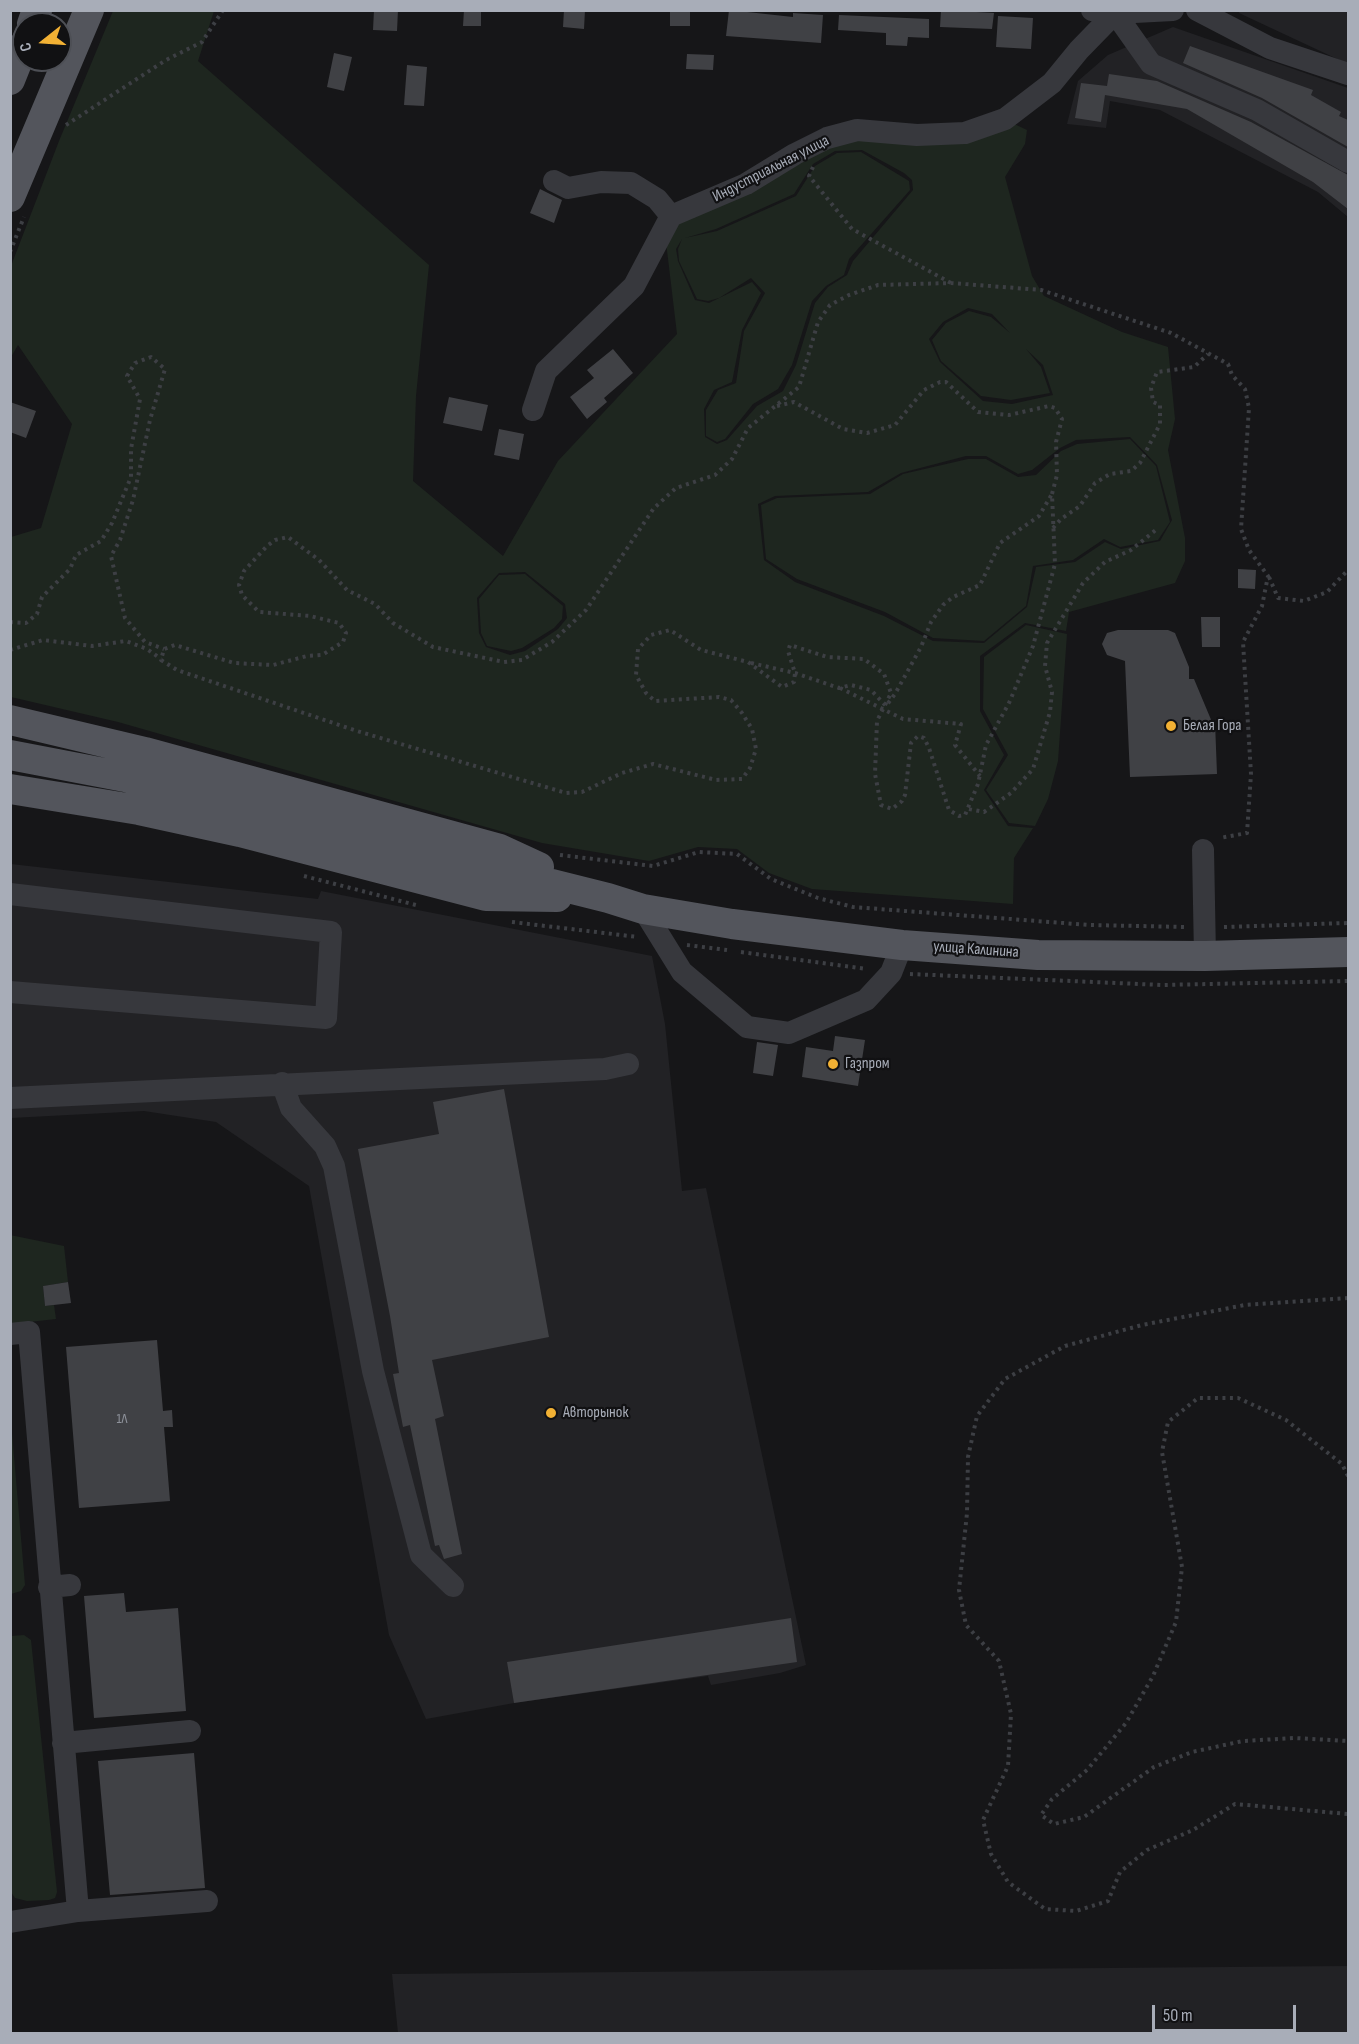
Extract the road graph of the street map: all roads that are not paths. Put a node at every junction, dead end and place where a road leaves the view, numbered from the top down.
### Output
1 (89, 10) edge
2 (1173, 10) edge
3 (1197, 10) edge
4 (1103, 12) edge
5 (1348, 74) edge
6 (1348, 162) edge
7 (554, 181) dead end
8 (10, 197) edge
9 (670, 216) junction
10 (533, 410) dead end
11 (11, 720) edge
12 (10, 754) edge
13 (10, 789) edge
14 (10, 794) edge
15 (59, 796) junction
16 (1211, 844) road end
17 (10, 894) edge
18 (608, 898) junction
19 (643, 909) junction
20 (1205, 942) junction
21 (902, 945) junction
22 (1348, 951) edge
23 (10, 992) edge
24 (628, 1064) dead end
25 (282, 1083) junction
26 (10, 1098) edge
27 (10, 1334) edge
28 (453, 1586) dead end
29 (190, 1731) dead end
30 (63, 1743) junction
31 (207, 1900) dead end
32 (78, 1911) junction
33 (10, 1922) edge

1 - 8 main road
2 - 4 street
3 - 5 street
4 - 6 street
4 - 9 street, Индустриальная улица
7 - 9 street
9 - 10 street
11 - 18 main road
12 - 18 main road
13 - 15 main road
14 - 15 main road
15 - 18 main road
16 - 20 street
17 - 23 street
18 - 19 main road, улица Калинина
19 - 21 main road, улица Калинина
19 - 21 street
20 - 21 main road, улица Калинина
20 - 22 main road, улица Калинина
24 - 25 street
25 - 26 street
25 - 28 street
27 - 30 street
29 - 30 street
30 - 32 street
31 - 32 street
32 - 33 street

